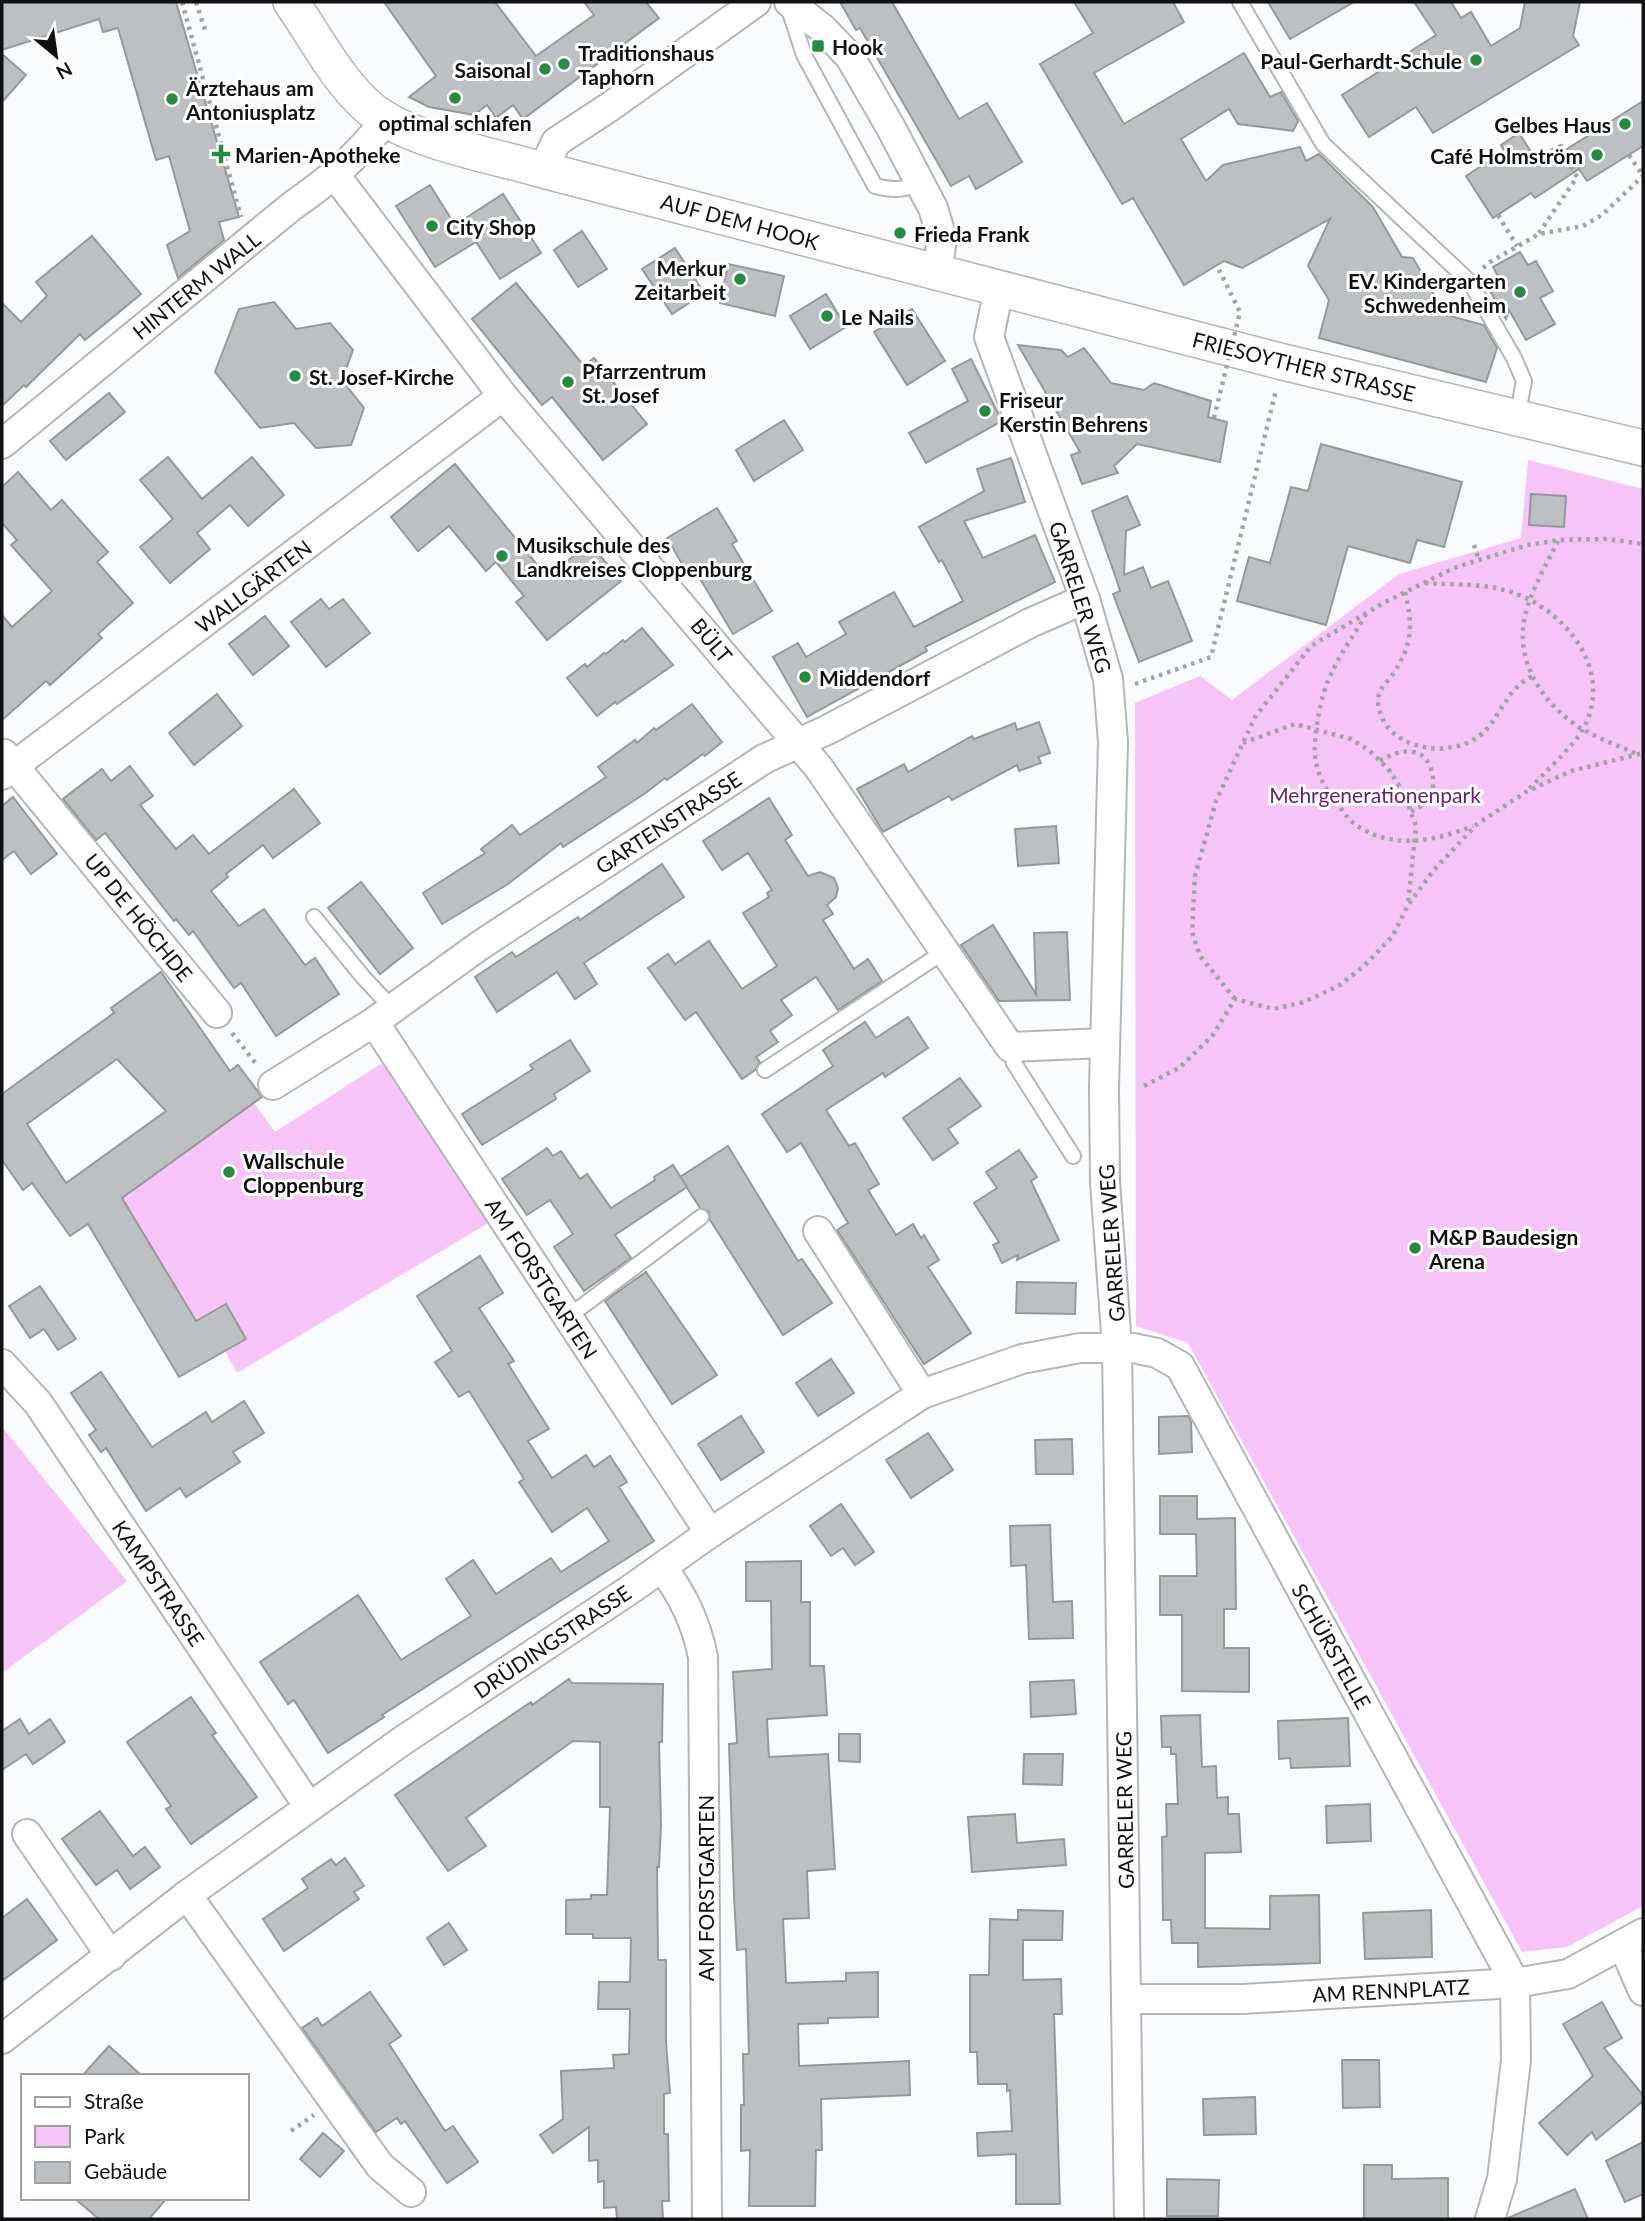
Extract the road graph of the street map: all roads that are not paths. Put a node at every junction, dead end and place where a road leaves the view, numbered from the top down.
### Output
1 (291, 2) edge
2 (755, 2) edge
3 (788, 2) edge
4 (1240, 2) edge
5 (385, 120) junction
6 (543, 170) junction
7 (335, 175) junction
8 (919, 183) junction
9 (968, 280) junction
10 (503, 396) junction
11 (1517, 419) junction
12 (2, 444) edge
13 (1643, 448) edge
14 (1085, 599) junction
15 (798, 742) junction
16 (6, 764) edge
17 (314, 917) dead end
18 (945, 951) junction
19 (217, 1013) road end
20 (384, 1016) junction
21 (1104, 1043) junction
22 (1010, 1046) junction
23 (765, 1070) dead end
24 (273, 1085) road end
25 (1073, 1156) dead end
26 (701, 1217) dead end
27 (818, 1231) dead end
28 (568, 1317) junction
29 (1117, 1347) junction
30 (2, 1364) edge
31 (922, 1394) junction
32 (710, 1533) junction
33 (662, 1567) junction
34 (309, 1807) junction
35 (27, 1834) dead end
36 (187, 1895) junction
37 (1633, 1939) edge
38 (111, 1955) junction
39 (1515, 1983) junction
40 (1643, 1992) edge
41 (1127, 1999) junction
42 (2, 2039) edge
43 (411, 2192) dead end
44 (707, 2219) edge
45 (1129, 2219) edge
46 (1490, 2219) edge

1 - 5 street
2 - 6 street
3 - 8 street
3 - 8 lane
4 - 11 lane
5 - 6 street, AUF DEM HOOK
5 - 7 street, HINTERM WALL
6 - 9 street, AUF DEM HOOK
7 - 10 street, BÜLT
7 - 12 street, HINTERM WALL
8 - 9 street
9 - 11 street, FRIESOYTHER STRASSE
9 - 14 street, GARRELER WEG
10 - 15 street, BÜLT
10 - 16 street, WALLGÄRTEN
11 - 13 street, FRIESOYTHER STRASSE
14 - 15 street, GARTENSTRASSE
14 - 21 street, GARRELER WEG
15 - 18 street, BÜLT
15 - 20 street, GARTENSTRASSE
16 - 19 street, UP DE HÖCHDE
17 - 20 lane
18 - 22 street, BÜLT
18 - 23 lane
20 - 24 street, GARTENSTRASSE
20 - 28 street, AM FORSTGARTEN
21 - 22 street
21 - 29 street, GARRELER WEG
22 - 25 lane
26 - 28 lane
27 - 31 street
28 - 32 street, AM FORSTGARTEN
29 - 31 street, DRÜDINGSTRASSE
29 - 39 street, SCHÜRSTELLE
29 - 41 street, GARRELER WEG
30 - 34 street, KAMPSTRASSE
31 - 32 street, DRÜDINGSTRASSE
32 - 33 street, DRÜDINGSTRASSE
33 - 34 street, DRÜDINGSTRASSE
33 - 44 street, AM FORSTGARTEN
34 - 36 street, DRÜDINGSTRASSE
35 - 38 street
36 - 38 street, DRÜDINGSTRASSE
36 - 43 street
37 - 39 street, AM RENNPLATZ
37 - 40 street
38 - 42 street, DRÜDINGSTRASSE
39 - 41 street, AM RENNPLATZ
39 - 46 street
41 - 45 street, GARRELER WEG

